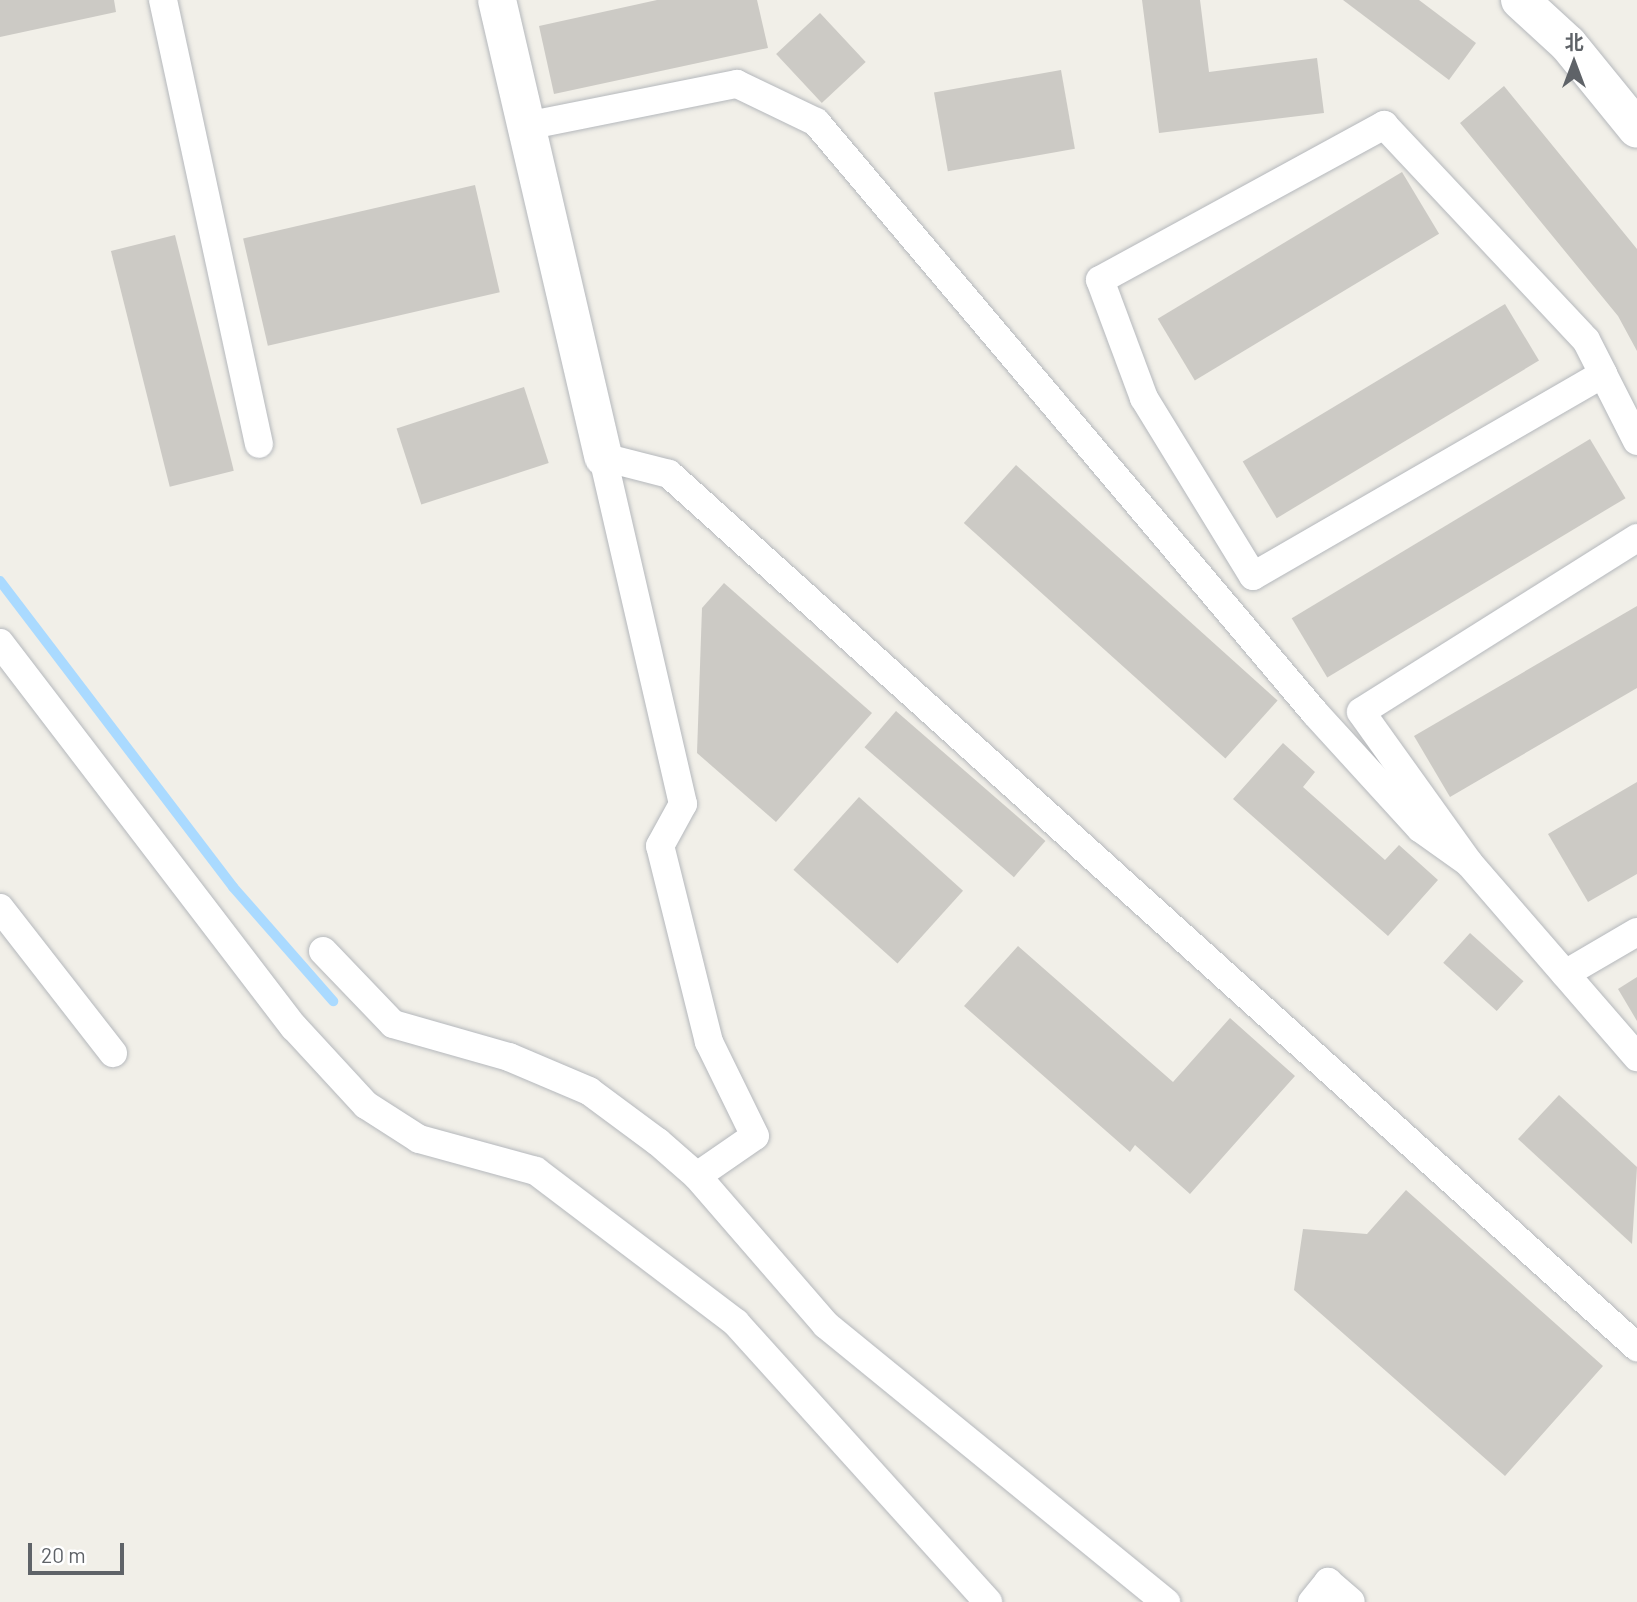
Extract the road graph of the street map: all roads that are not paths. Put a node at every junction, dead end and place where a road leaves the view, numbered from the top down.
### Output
1 (163, 0) edge
2 (497, 0) edge
3 (1520, 0) edge
4 (526, 126) junction
5 (1637, 129) edge
6 (1603, 374) junction
7 (1637, 441) edge
8 (259, 444) dead end
9 (603, 457) junction
10 (1637, 538) edge
11 (0, 643) edge
12 (1469, 863) junction
13 (0, 908) edge
14 (1637, 932) edge
15 (323, 951) dead end
16 (1566, 974) junction
17 (113, 1053) dead end
18 (1637, 1057) edge
19 (697, 1176) junction
20 (1637, 1347) edge
21 (988, 1602) edge
22 (1166, 1602) edge
23 (1312, 1602) edge
24 (1351, 1602) edge

1 - 8 street
2 - 4 street
3 - 5 street
4 - 9 street
4 - 12 street
6 - 6 street
6 - 7 street
9 - 19 street
9 - 20 street
10 - 12 street
11 - 21 street
12 - 16 street
13 - 17 street
14 - 16 street
15 - 19 street
16 - 18 street
19 - 22 street
23 - 24 street

